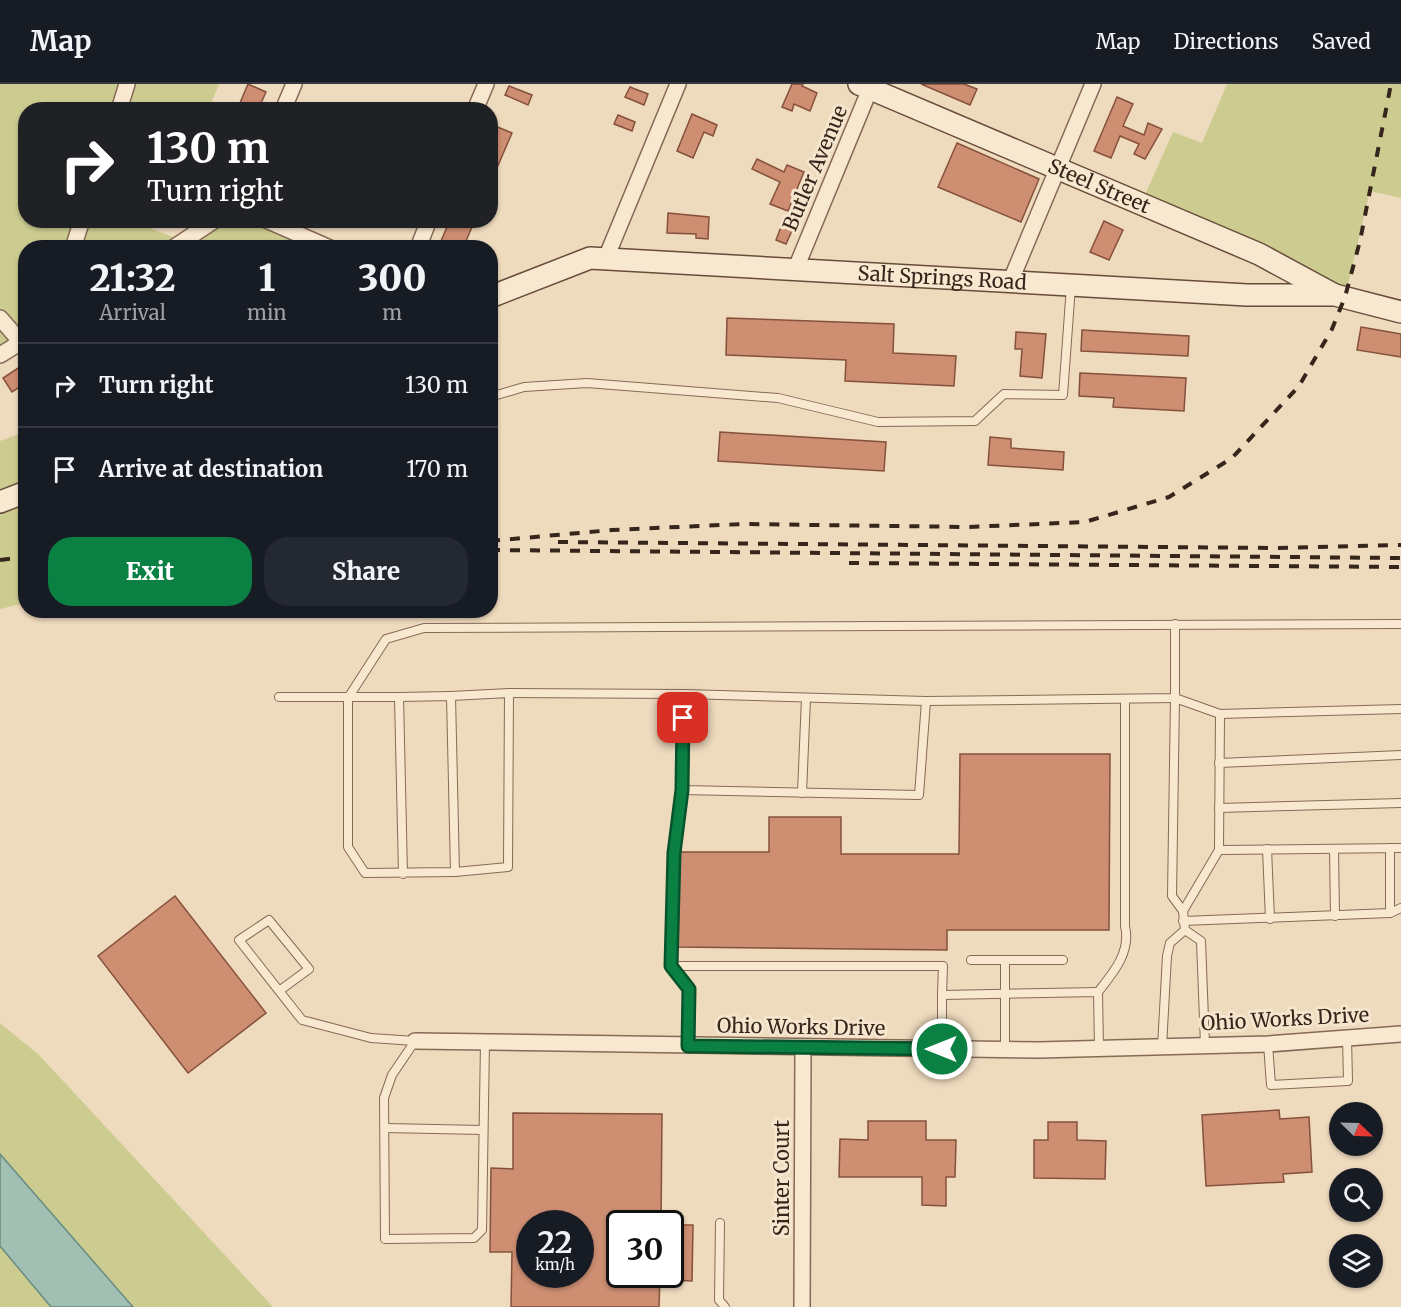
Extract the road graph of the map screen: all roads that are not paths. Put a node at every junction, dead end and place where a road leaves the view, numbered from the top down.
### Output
1 (127, 84) edge
2 (294, 84) edge
3 (486, 84) edge
4 (678, 84) edge
5 (1093, 84) edge
6 (867, 86) edge
7 (121, 102) edge
8 (286, 102) edge
9 (479, 102) edge
10 (1057, 169) junction
11 (203, 228) edge
12 (284, 228) edge
13 (185, 240) edge
14 (312, 240) edge
15 (606, 258) junction
16 (796, 268) junction
17 (1011, 280) junction
18 (1071, 284) junction
19 (498, 294) edge
20 (1335, 295) junction
21 (1401, 312) edge
22 (0, 318) edge
23 (18, 337) edge
24 (18, 346) edge
25 (0, 355) edge
26 (498, 395) edge
27 (18, 495) edge
28 (0, 502) edge
29 (1175, 624) junction
30 (1401, 624) edge
31 (509, 693) junction
32 (684, 694) junction
33 (451, 696) junction
34 (279, 697) dead end
35 (399, 697) junction
36 (348, 698) junction
37 (806, 698) junction
38 (1175, 698) junction
39 (1125, 699) junction
40 (926, 701) junction
41 (1401, 710) edge
42 (1220, 714) junction
43 (1401, 755) edge
44 (1219, 763) junction
45 (682, 790) junction
46 (802, 793) junction
47 (1401, 803) edge
48 (1219, 808) junction
49 (1390, 848) junction
50 (1401, 848) edge
51 (1267, 849) junction
52 (1334, 849) junction
53 (1219, 850) junction
54 (454, 872) junction
55 (403, 874) junction
56 (1401, 908) edge
57 (1183, 911) junction
58 (1390, 913) junction
59 (1335, 916) junction
60 (1270, 919) junction
61 (1183, 921) junction
62 (1185, 930) junction
63 (971, 960) dead end
64 (1005, 960) junction
65 (1063, 960) dead end
66 (671, 966) junction
67 (279, 991) junction
68 (1098, 992) junction
69 (942, 995) junction
70 (1004, 995) junction
71 (1401, 1034) edge
72 (1347, 1038) junction
73 (415, 1041) junction
74 (485, 1042) junction
75 (1268, 1044) junction
76 (1205, 1045) junction
77 (688, 1046) junction
78 (1162, 1047) junction
79 (803, 1048) junction
80 (942, 1049) junction
81 (1099, 1049) junction
82 (1005, 1050) junction
83 (385, 1128) junction
84 (483, 1130) junction
85 (720, 1223) dead end
86 (725, 1307) edge
87 (802, 1307) edge

1 - 7 street
2 - 8 street
3 - 9 street
4 - 15 street
5 - 10 street
6 - 10 street, Steel Street
6 - 16 street, Butler Avenue
10 - 17 street
10 - 20 street, Steel Street
11 - 13 street
12 - 14 street
15 - 16 street, Salt Springs Road
15 - 19 street, Salt Springs Road
16 - 17 street, Salt Springs Road
17 - 18 street, Salt Springs Road
18 - 20 street, Salt Springs Road
18 - 26 lane
20 - 21 street, Salt Springs Road
22 - 23 street
24 - 25 street
27 - 28 street
29 - 30 lane
29 - 36 lane
29 - 38 lane
31 - 32 lane
31 - 33 lane
31 - 54 lane
32 - 37 lane
32 - 45 lane
33 - 35 lane
33 - 54 lane
34 - 36 lane
35 - 36 lane
35 - 55 lane
36 - 55 lane
37 - 40 lane
37 - 46 lane
38 - 39 lane
38 - 42 lane
38 - 57 lane
39 - 40 lane
39 - 68 lane
40 - 46 lane
41 - 42 lane
42 - 44 lane
43 - 44 lane
44 - 48 lane
45 - 46 lane
45 - 66 lane
47 - 48 lane
48 - 53 lane
49 - 50 lane
49 - 52 lane
49 - 58 lane
51 - 52 lane
51 - 53 lane
51 - 60 lane
52 - 59 lane
53 - 57 lane
54 - 55 lane
56 - 58 lane
57 - 61 lane
58 - 59 lane
59 - 60 lane
60 - 61 lane
61 - 62 lane
62 - 76 lane
62 - 78 lane
63 - 64 lane
64 - 65 lane
64 - 70 lane
66 - 69 lane
66 - 77 lane
67 - 67 lane
67 - 73 lane
68 - 70 lane
68 - 81 lane
69 - 70 lane
69 - 80 lane
70 - 82 lane
71 - 72 street, Ohio Works Drive
72 - 75 street, Ohio Works Drive
72 - 75 lane
73 - 74 street, Ohio Works Drive
73 - 83 lane
74 - 77 street, Ohio Works Drive
74 - 84 lane
75 - 76 street, Ohio Works Drive
76 - 78 street, Ohio Works Drive
77 - 79 street, Ohio Works Drive
78 - 81 street, Ohio Works Drive
79 - 80 street, Ohio Works Drive
79 - 87 street, Sinter Court
80 - 82 street, Ohio Works Drive
81 - 82 street, Ohio Works Drive
83 - 84 lane
83 - 84 lane
85 - 86 lane

